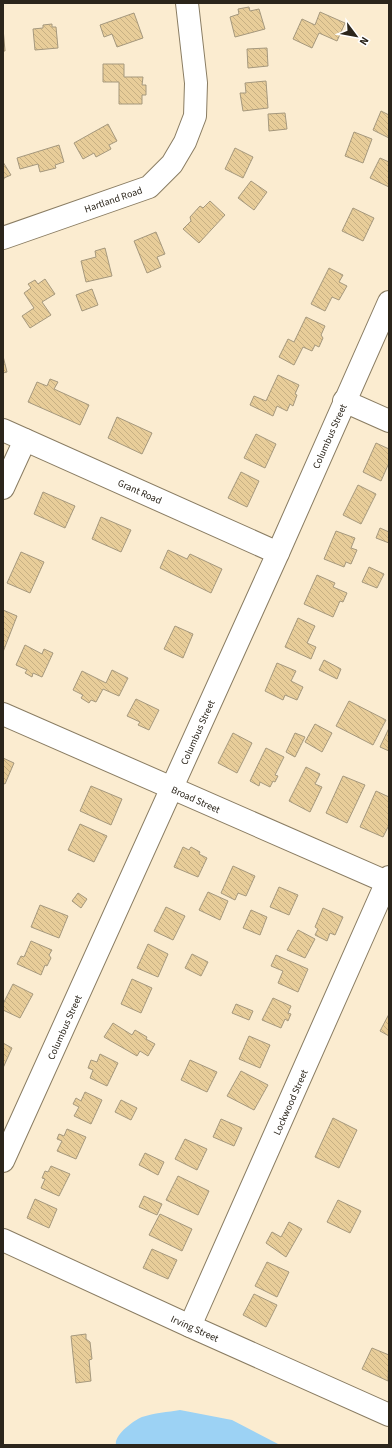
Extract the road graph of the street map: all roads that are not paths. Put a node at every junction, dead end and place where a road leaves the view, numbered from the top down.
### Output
1 (187, 3) edge
2 (3, 238) edge
3 (389, 302) edge
4 (344, 401) junction
5 (389, 421) edge
6 (3, 430) edge
7 (25, 440) junction
8 (3, 488) edge
9 (278, 553) junction
10 (3, 714) edge
11 (172, 788) junction
12 (388, 881) edge
13 (3, 1161) edge
14 (3, 1240) edge
15 (190, 1326) junction
16 (389, 1415) edge

1 - 2 street, Hartland Road
3 - 4 street, Columbus Street
4 - 5 street
4 - 9 street, Columbus Street
6 - 7 street, Grant Road
7 - 8 street
7 - 9 street, Grant Road
9 - 11 street, Columbus Street
10 - 11 street, Broad Street
11 - 12 street, Broad Street
11 - 13 street, Columbus Street
12 - 15 street, Lockwood Street
14 - 15 street, Irving Street
15 - 16 street, Irving Street

